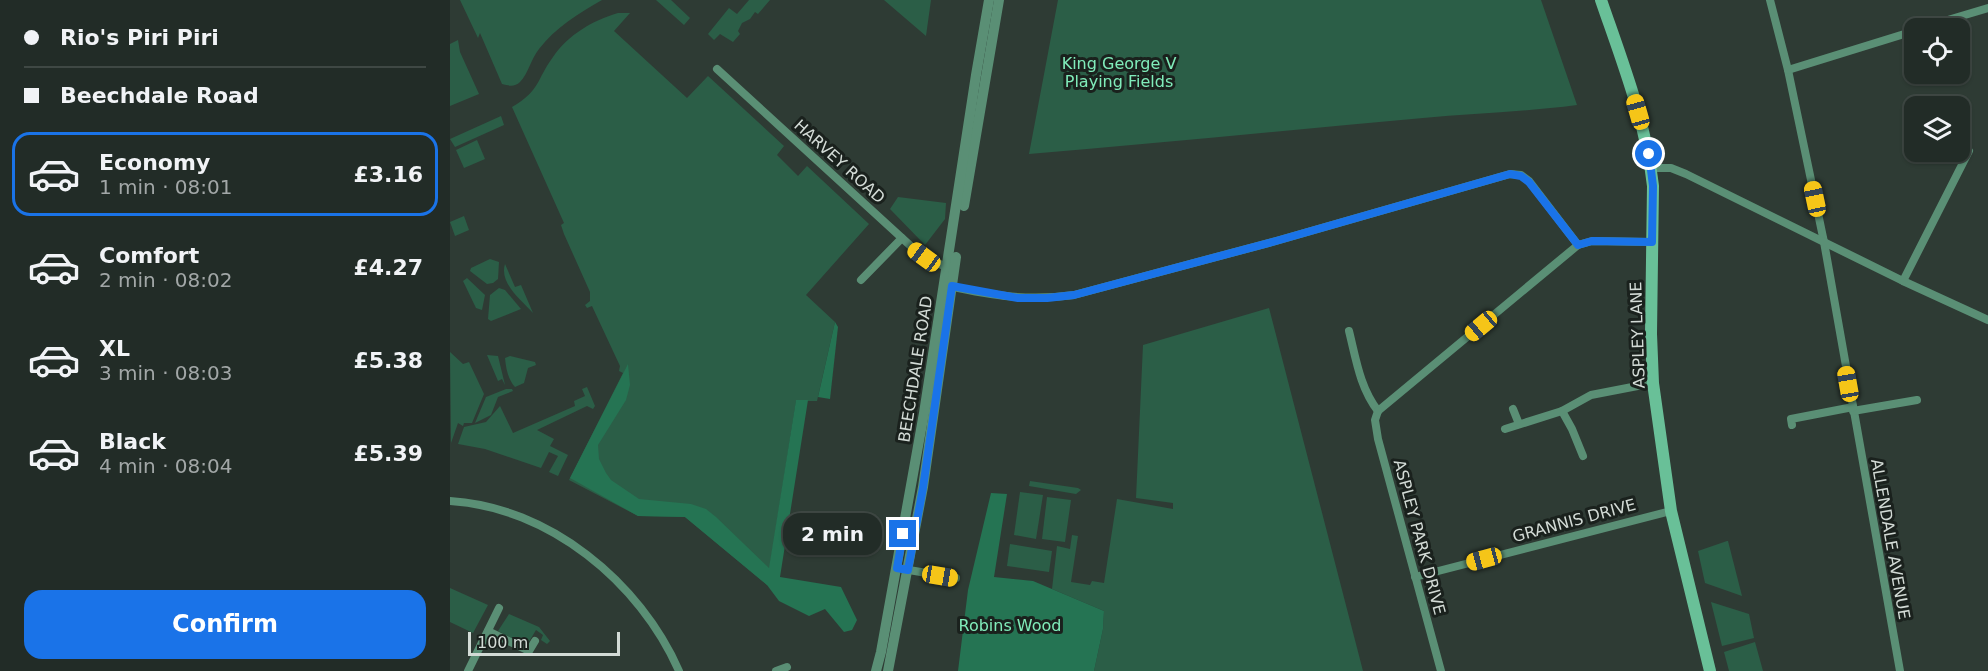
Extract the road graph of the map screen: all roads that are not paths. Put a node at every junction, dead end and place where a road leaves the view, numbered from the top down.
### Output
1 (989, 0) edge
2 (999, 0) edge
3 (1601, 0) edge
4 (1770, 0) edge
5 (1988, 9) edge
6 (1956, 18) edge
7 (1904, 34) edge
8 (717, 69) dead end
9 (1788, 70) junction
10 (1964, 162) edge
11 (1651, 168) junction
12 (902, 238) junction
13 (1652, 242) junction
14 (1824, 242) junction
15 (1578, 245) junction
16 (951, 269) junction
17 (861, 280) dead end
18 (1903, 280) junction
19 (948, 286) junction
20 (1988, 320) edge
21 (1349, 331) dead end
22 (1653, 383) junction
23 (1917, 400) dead end
24 (1513, 409) dead end
25 (1853, 409) junction
26 (1378, 411) junction
27 (1562, 411) junction
28 (1519, 424) junction
29 (1792, 425) dead end
30 (1505, 429) dead end
31 (1583, 456) dead end
32 (450, 501) edge
33 (1671, 511) junction
34 (902, 569) junction
35 (1415, 577) junction
36 (956, 578) dead end
37 (499, 608) dead end
38 (488, 631) junction
39 (535, 641) dead end
40 (787, 668) dead end
41 (468, 671) edge
42 (679, 671) edge
43 (776, 671) edge
44 (876, 671) edge
45 (888, 671) edge
46 (1441, 671) edge
47 (1710, 671) edge
48 (1900, 671) edge

1 - 16 street, BEECHDALE ROAD
2 - 16 street, BEECHDALE ROAD
3 - 11 main road, ASPLEY LANE
4 - 9 street, ALLENDALE AVENUE
5 - 6 street
7 - 9 street
8 - 12 street, HARVEY ROAD
9 - 14 street, ALLENDALE AVENUE
10 - 18 street
11 - 13 main road, ASPLEY LANE
11 - 14 street
12 - 16 street, HARVEY ROAD
12 - 17 street
13 - 15 street
13 - 22 main road, ASPLEY LANE
14 - 18 street
14 - 25 street, ALLENDALE AVENUE
15 - 19 street
15 - 26 street
16 - 19 street, BEECHDALE ROAD
18 - 20 street
19 - 34 street, BEECHDALE ROAD
21 - 26 street
22 - 27 street
22 - 33 main road, ASPLEY LANE
23 - 25 street
24 - 28 street
25 - 29 street
25 - 48 street, ALLENDALE AVENUE
26 - 35 street, ASPLEY PARK DRIVE
27 - 28 street
27 - 31 street
28 - 30 street
32 - 42 street
33 - 35 street, GRANNIS DRIVE
33 - 47 main road, ASPLEY LANE
34 - 36 street
34 - 44 street, BEECHDALE ROAD
34 - 45 street, BEECHDALE ROAD
35 - 46 street, ASPLEY PARK DRIVE
37 - 38 street
38 - 39 street
38 - 41 street
40 - 43 street

